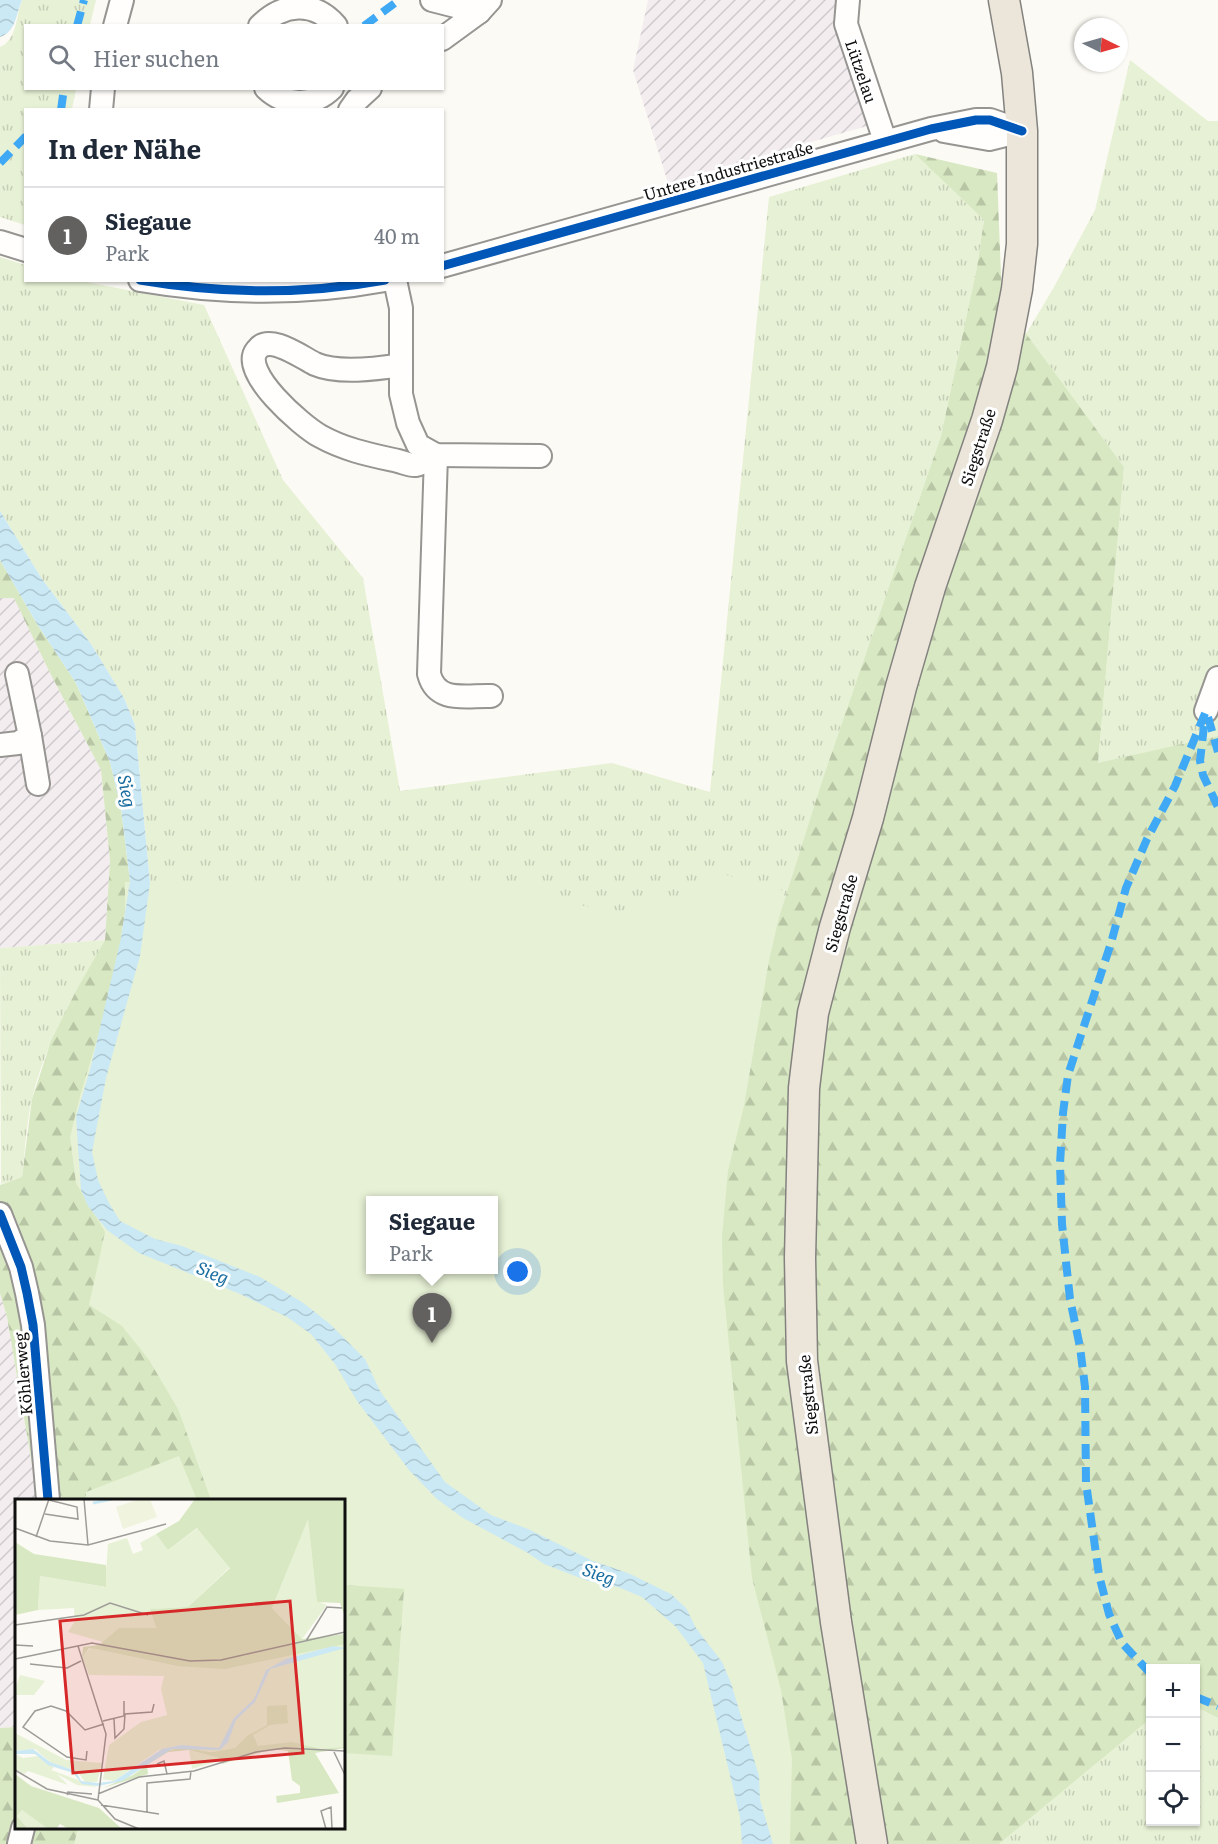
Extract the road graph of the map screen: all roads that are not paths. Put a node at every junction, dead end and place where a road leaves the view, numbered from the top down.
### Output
1 (122, 0) edge
2 (432, 0) edge
3 (848, 0) edge
4 (1004, 0) edge
5 (485, 6) edge
6 (116, 24) edge
7 (262, 24) edge
8 (334, 24) edge
9 (444, 37) edge
10 (103, 90) edge
11 (268, 90) edge
12 (368, 90) edge
13 (322, 99) edge
14 (101, 108) edge
15 (351, 108) edge
16 (1022, 131) junction
17 (885, 141) junction
18 (0, 242) edge
19 (24, 249) edge
20 (444, 265) edge
21 (153, 282) edge
22 (373, 282) edge
23 (394, 282) edge
24 (401, 365) junction
25 (436, 455) junction
26 (540, 456) dead end
27 (18, 674) dead end
28 (1218, 678) edge
29 (491, 696) dead end
30 (1206, 711) dead end
31 (30, 736) junction
32 (0, 745) edge
33 (38, 783) dead end
34 (0, 1214) edge
35 (48, 1499) edge
36 (22, 1829) edge
37 (18, 1844) edge
38 (872, 1844) edge

1 - 6 street
2 - 5 street
3 - 17 street, Lützelau
4 - 16 main road, Siegstraße
5 - 9 street
7 - 8 street
10 - 14 street
11 - 13 street
12 - 15 street
16 - 17 street, Untere Industriestraße
16 - 38 main road, Siegstraße
17 - 20 street, Untere Industriestraße
18 - 19 street
21 - 22 street
23 - 24 street
24 - 25 street
24 - 25 street
25 - 26 street
25 - 29 street
27 - 31 street
28 - 30 street
31 - 32 street
31 - 33 street
34 - 35 street, Köhlerweg
36 - 37 street

